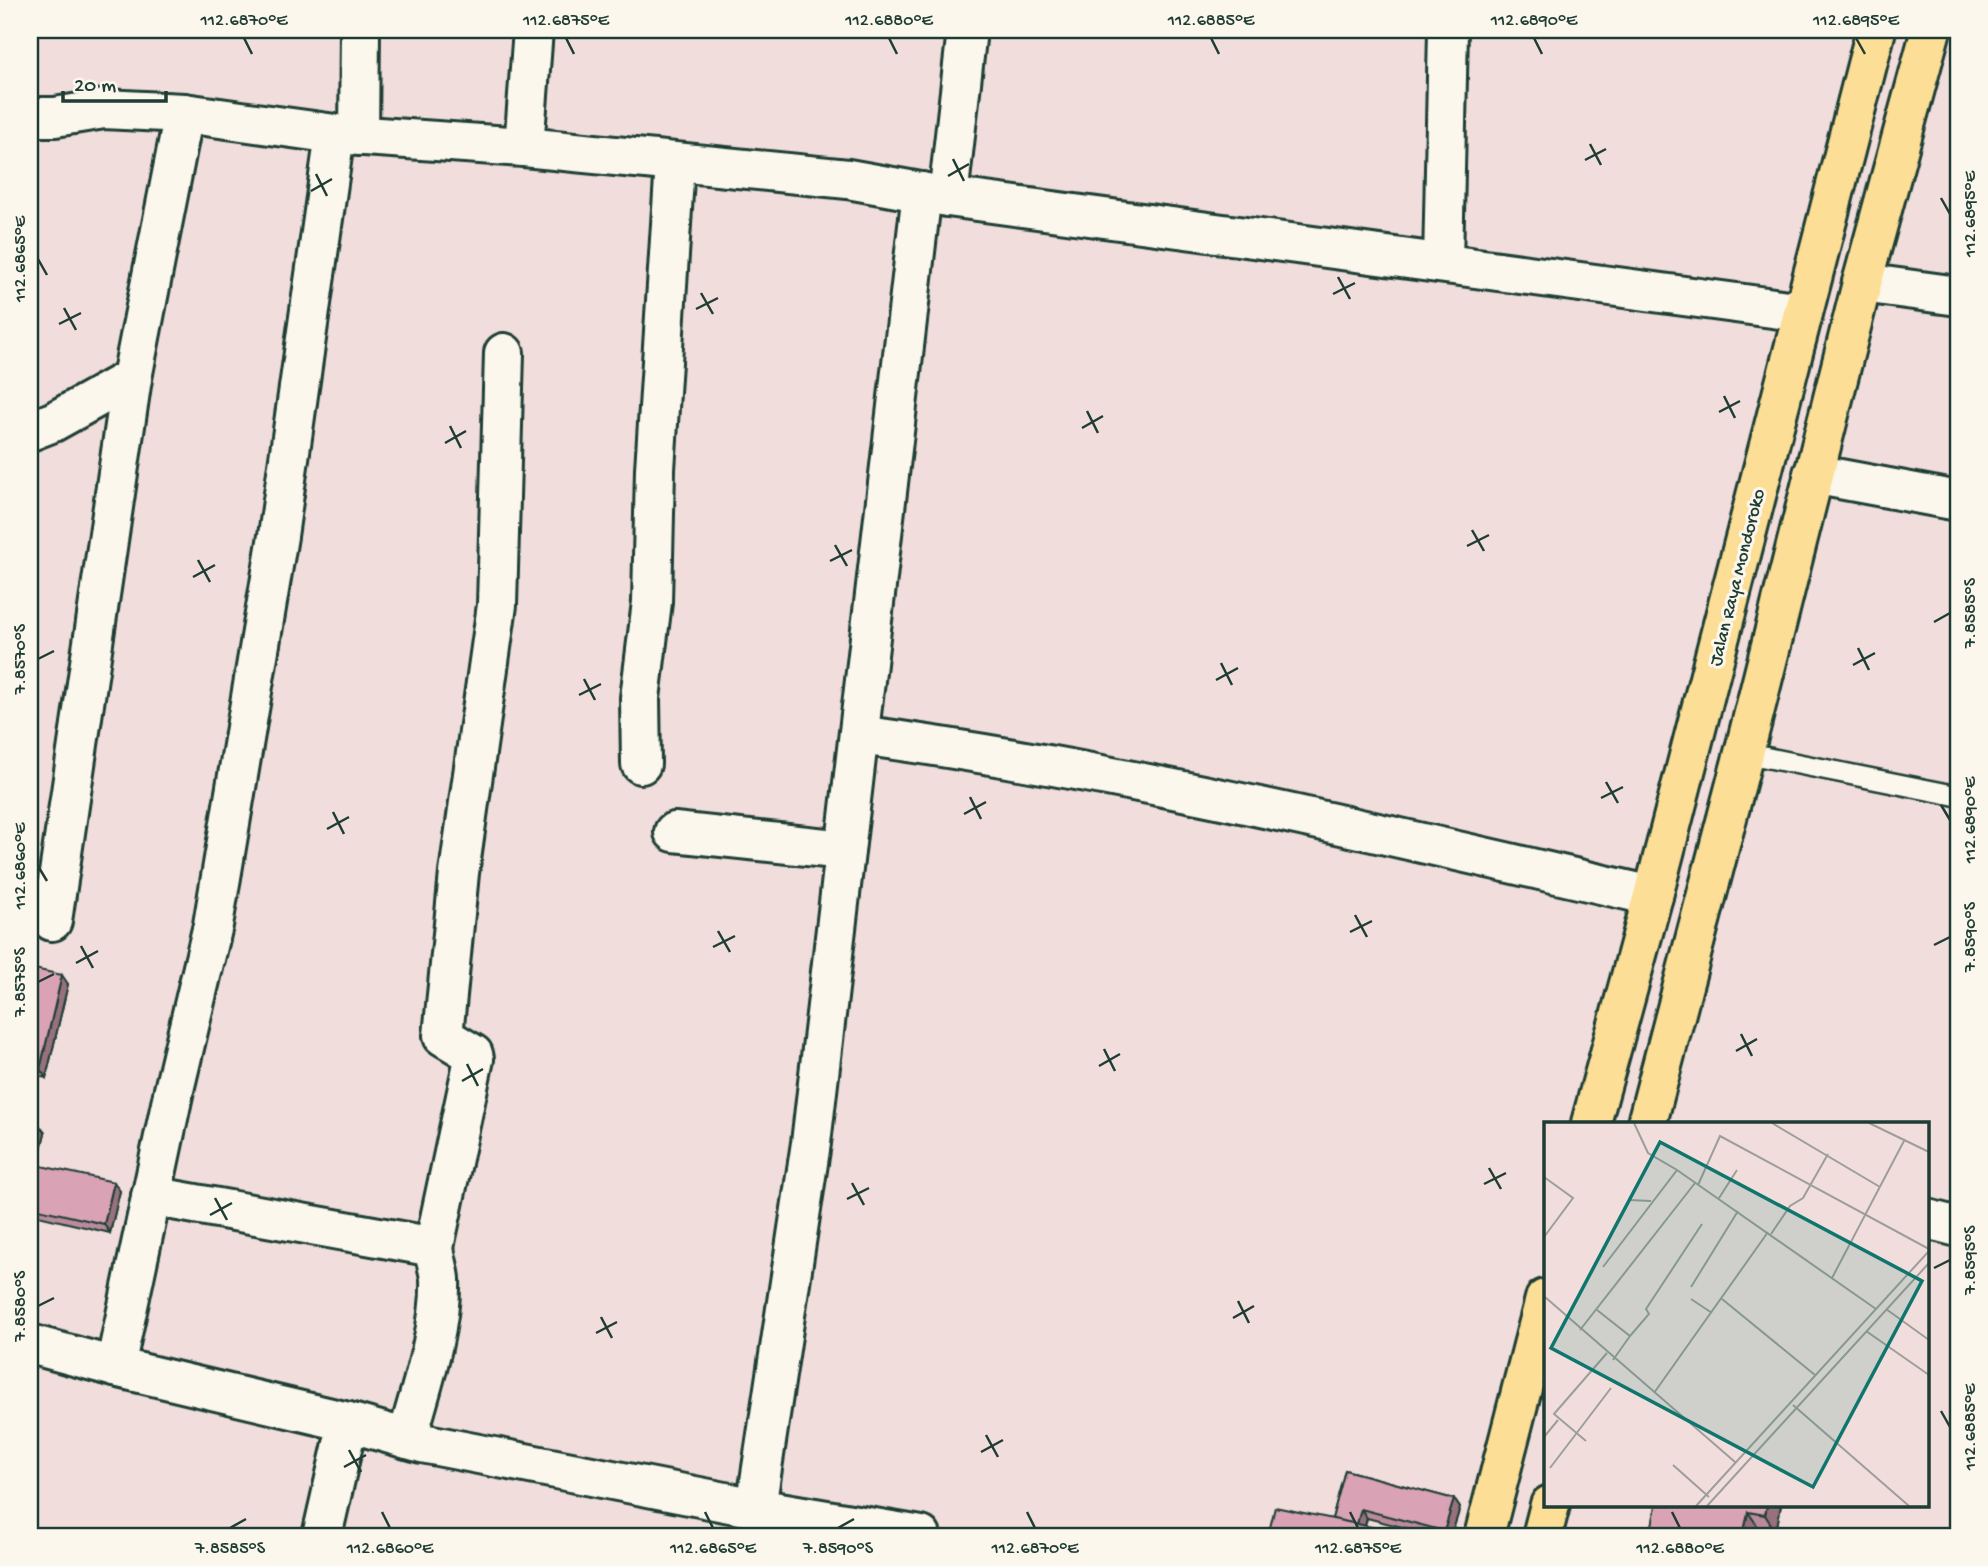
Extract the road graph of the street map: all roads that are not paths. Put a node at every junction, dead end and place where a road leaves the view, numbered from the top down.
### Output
1 (360, 30) edge
2 (533, 30) edge
3 (967, 30) edge
4 (1448, 30) edge
5 (1876, 30) edge
6 (1931, 30) edge
7 (184, 113) junction
8 (30, 117) edge
9 (347, 135) junction
10 (524, 147) junction
11 (1846, 147) junction
12 (1897, 159) junction
13 (675, 163) junction
14 (935, 195) junction
15 (1443, 263) junction
16 (1862, 282) junction
17 (1958, 296) edge
18 (1803, 312) junction
19 (505, 353) dead end
20 (132, 378) junction
21 (30, 431) edge
22 (1813, 474) junction
23 (1958, 501) edge
24 (859, 735) junction
25 (1744, 753) junction
26 (641, 764) dead end
27 (1958, 796) edge
28 (674, 832) dead end
29 (845, 850) junction
30 (1653, 896) junction
31 (52, 921) dead end
32 (1591, 1122) edge
33 (1647, 1122) edge
34 (151, 1196) junction
35 (1928, 1219) edge
36 (1958, 1227) edge
37 (433, 1247) junction
38 (1544, 1304) edge
39 (30, 1344) edge
40 (116, 1367) junction
41 (348, 1422) junction
42 (407, 1439) junction
43 (1550, 1506) edge
44 (756, 1508) junction
45 (322, 1536) edge
46 (922, 1536) edge
47 (1483, 1536) edge
48 (1542, 1536) edge

1 - 9 street
2 - 10 street
3 - 14 street
4 - 15 street
5 - 11 highway, Jalan Raya Mondoroko
6 - 12 highway
7 - 8 street
7 - 9 street
7 - 20 street
9 - 10 street
9 - 34 street
10 - 13 street
11 - 12 highway
11 - 18 highway, Jalan Raya Mondoroko
12 - 16 highway
13 - 14 street
13 - 26 street
14 - 15 street
14 - 24 street
15 - 18 street
16 - 17 street
16 - 22 highway
18 - 30 highway, Jalan Raya Mondoroko
19 - 37 street
20 - 21 street
20 - 31 street
22 - 23 street
22 - 25 highway
24 - 29 street
24 - 30 street
25 - 27 lane
25 - 33 highway
28 - 29 street
29 - 44 street
30 - 32 highway, Jalan Raya Mondoroko
34 - 37 street
34 - 40 street
35 - 36 street
37 - 42 street
38 - 47 highway
39 - 40 street
40 - 41 street
41 - 42 street
41 - 45 street
42 - 44 street
43 - 48 highway
44 - 46 street

